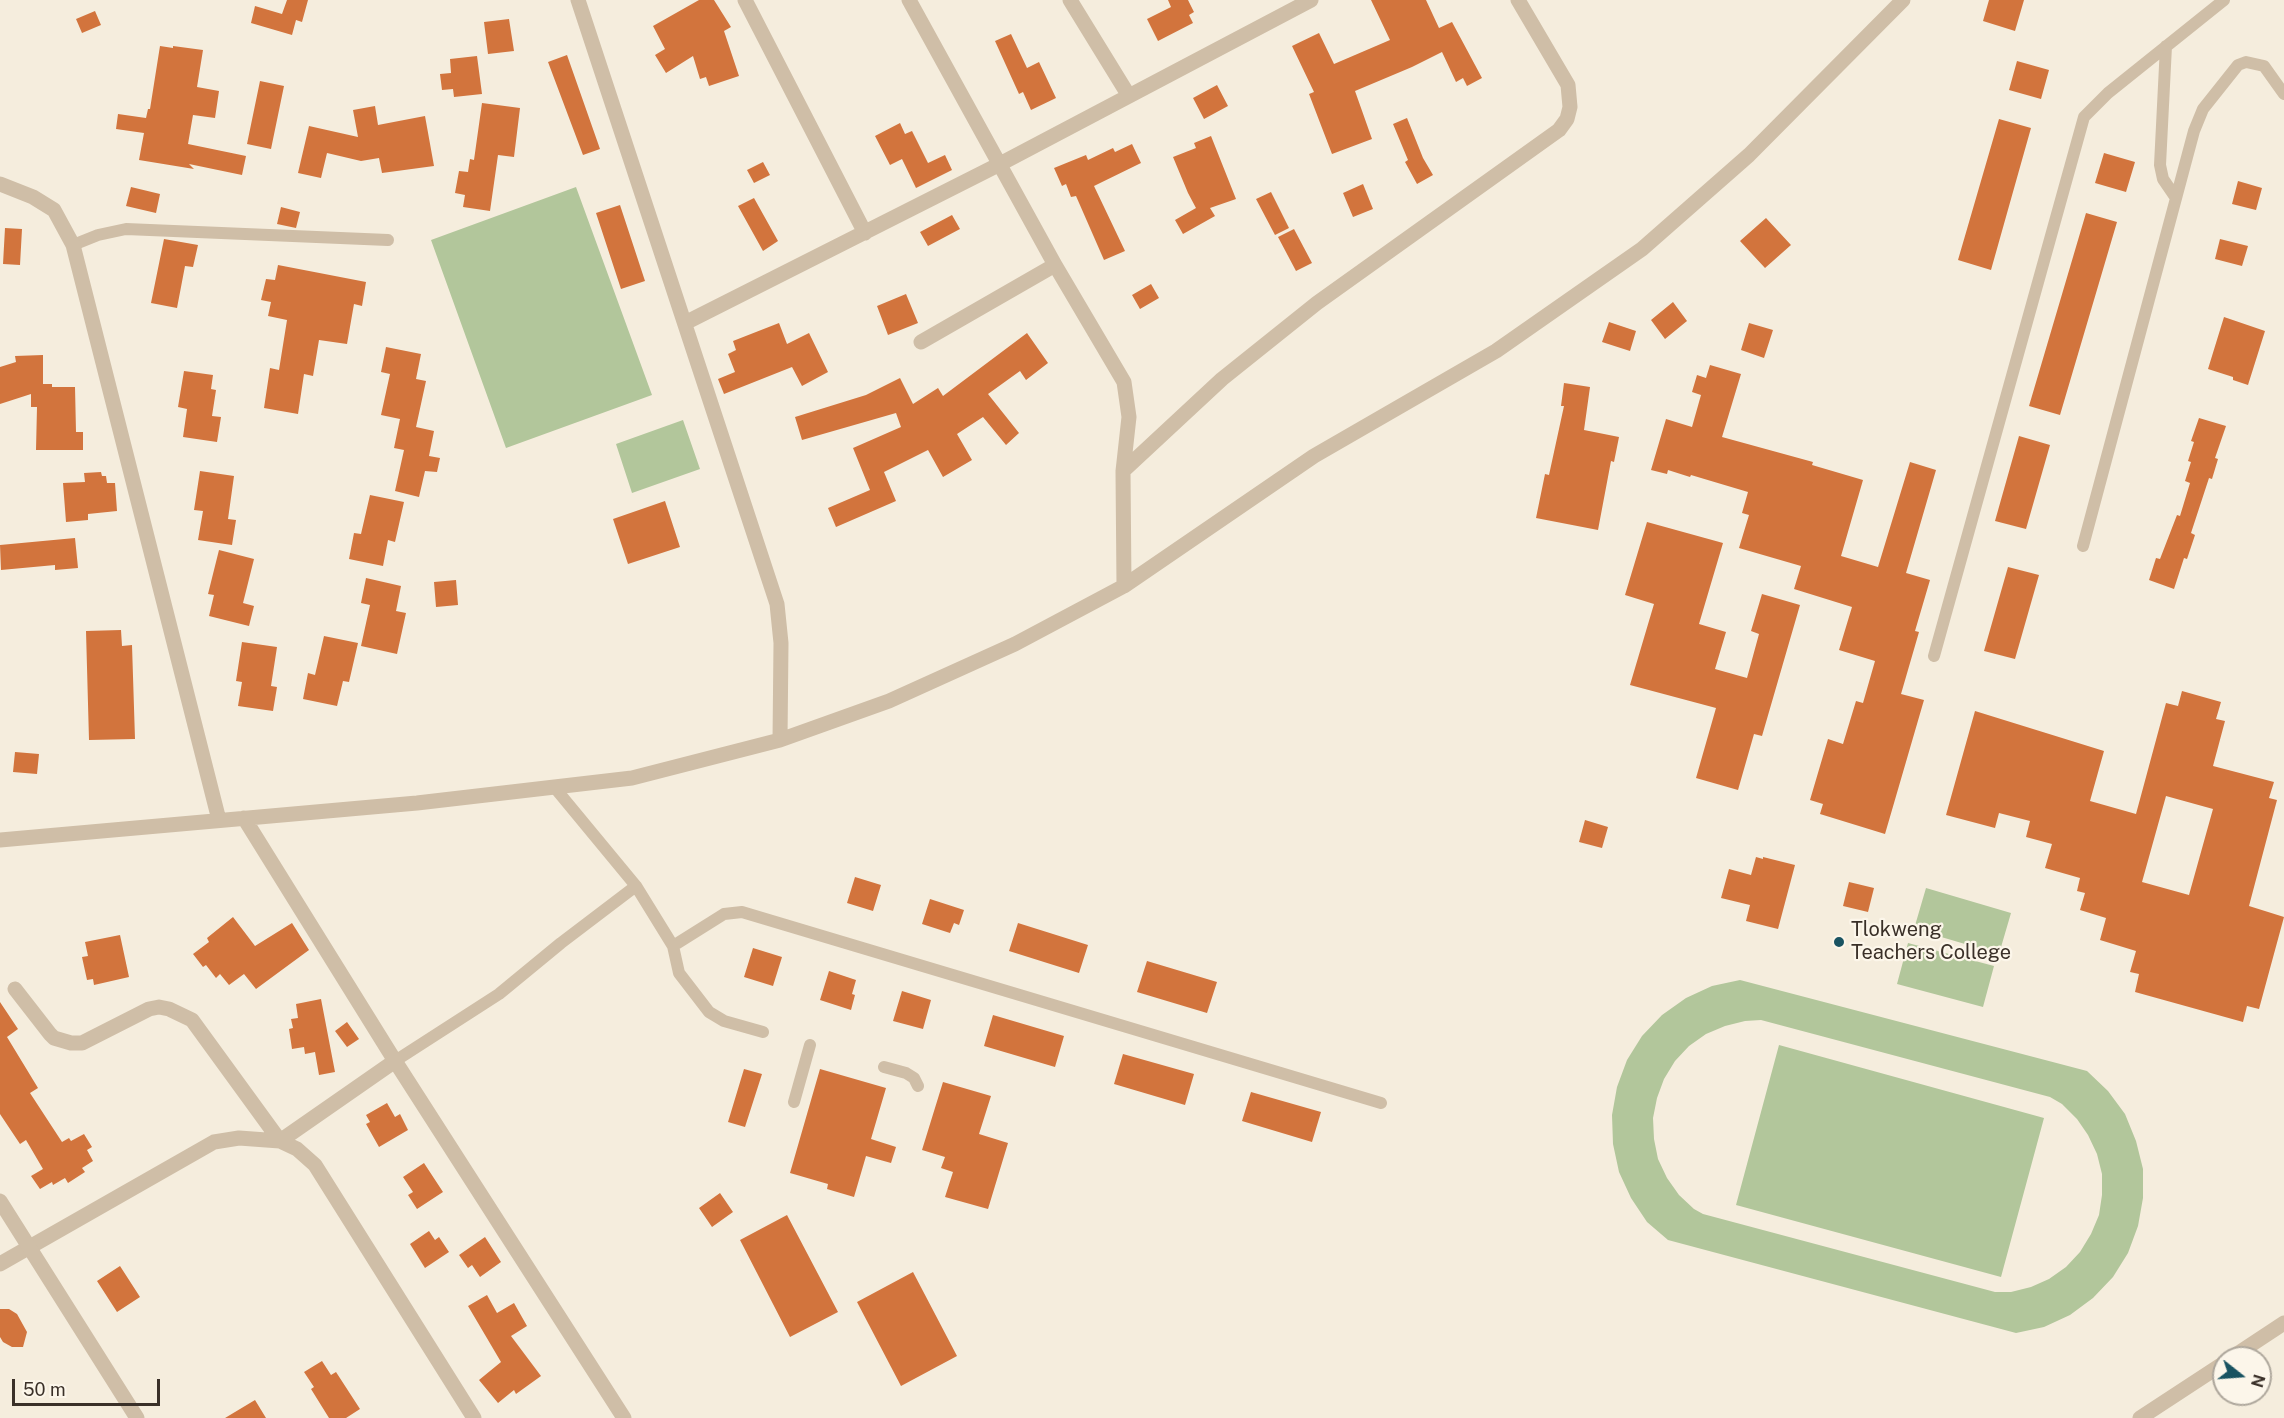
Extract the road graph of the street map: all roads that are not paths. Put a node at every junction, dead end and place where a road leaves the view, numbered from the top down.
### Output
1 (578, 0) edge
2 (745, 0) edge
3 (909, 0) edge
4 (1070, 0) edge
5 (1311, 0) edge
6 (1518, 0) edge
7 (1903, 0) edge
8 (2224, 0) edge
9 (2166, 46) junction
10 (2284, 94) edge
11 (1129, 96) junction
12 (1000, 164) junction
13 (0, 184) edge
14 (2176, 198) junction
15 (865, 232) junction
16 (388, 240) dead end
17 (73, 245) junction
18 (1055, 265) junction
19 (685, 323) junction
20 (921, 342) dead end
21 (1123, 471) junction
22 (2083, 546) dead end
23 (1124, 586) junction
24 (1934, 656) dead end
25 (780, 740) junction
26 (555, 788) junction
27 (244, 819) junction
28 (219, 820) junction
29 (0, 840) edge
30 (636, 886) junction
31 (673, 946) junction
32 (15, 989) dead end
33 (764, 1032) dead end
34 (810, 1045) dead end
35 (395, 1061) junction
36 (884, 1067) dead end
37 (918, 1086) dead end
38 (794, 1102) dead end
39 (1381, 1103) dead end
40 (280, 1141) junction
41 (0, 1201) edge
42 (29, 1246) junction
43 (0, 1264) edge
44 (2284, 1323) edge
45 (2249, 1346) edge
46 (2212, 1371) edge
47 (137, 1418) edge
48 (474, 1418) edge
49 (624, 1418) edge
50 (2140, 1418) edge

1 - 19 street
2 - 15 street
3 - 12 street
4 - 11 street
5 - 11 street
6 - 21 street
7 - 23 street
8 - 9 lane
9 - 14 lane
9 - 24 lane
10 - 14 lane
11 - 12 street
12 - 15 street
12 - 18 street
13 - 17 street
14 - 22 lane
15 - 19 street
16 - 17 lane
17 - 28 street
18 - 20 street
18 - 21 street
19 - 25 street
21 - 23 street
23 - 25 street
25 - 26 street
26 - 27 street
26 - 30 lane
27 - 28 street
27 - 35 street
28 - 29 street
30 - 31 lane
30 - 35 lane
31 - 33 lane
31 - 39 lane
32 - 40 street
34 - 38 lane
35 - 40 street
35 - 49 street
36 - 37 lane
40 - 42 street
40 - 48 street
41 - 42 street
42 - 43 street
42 - 47 street
44 - 45 street
46 - 50 street

